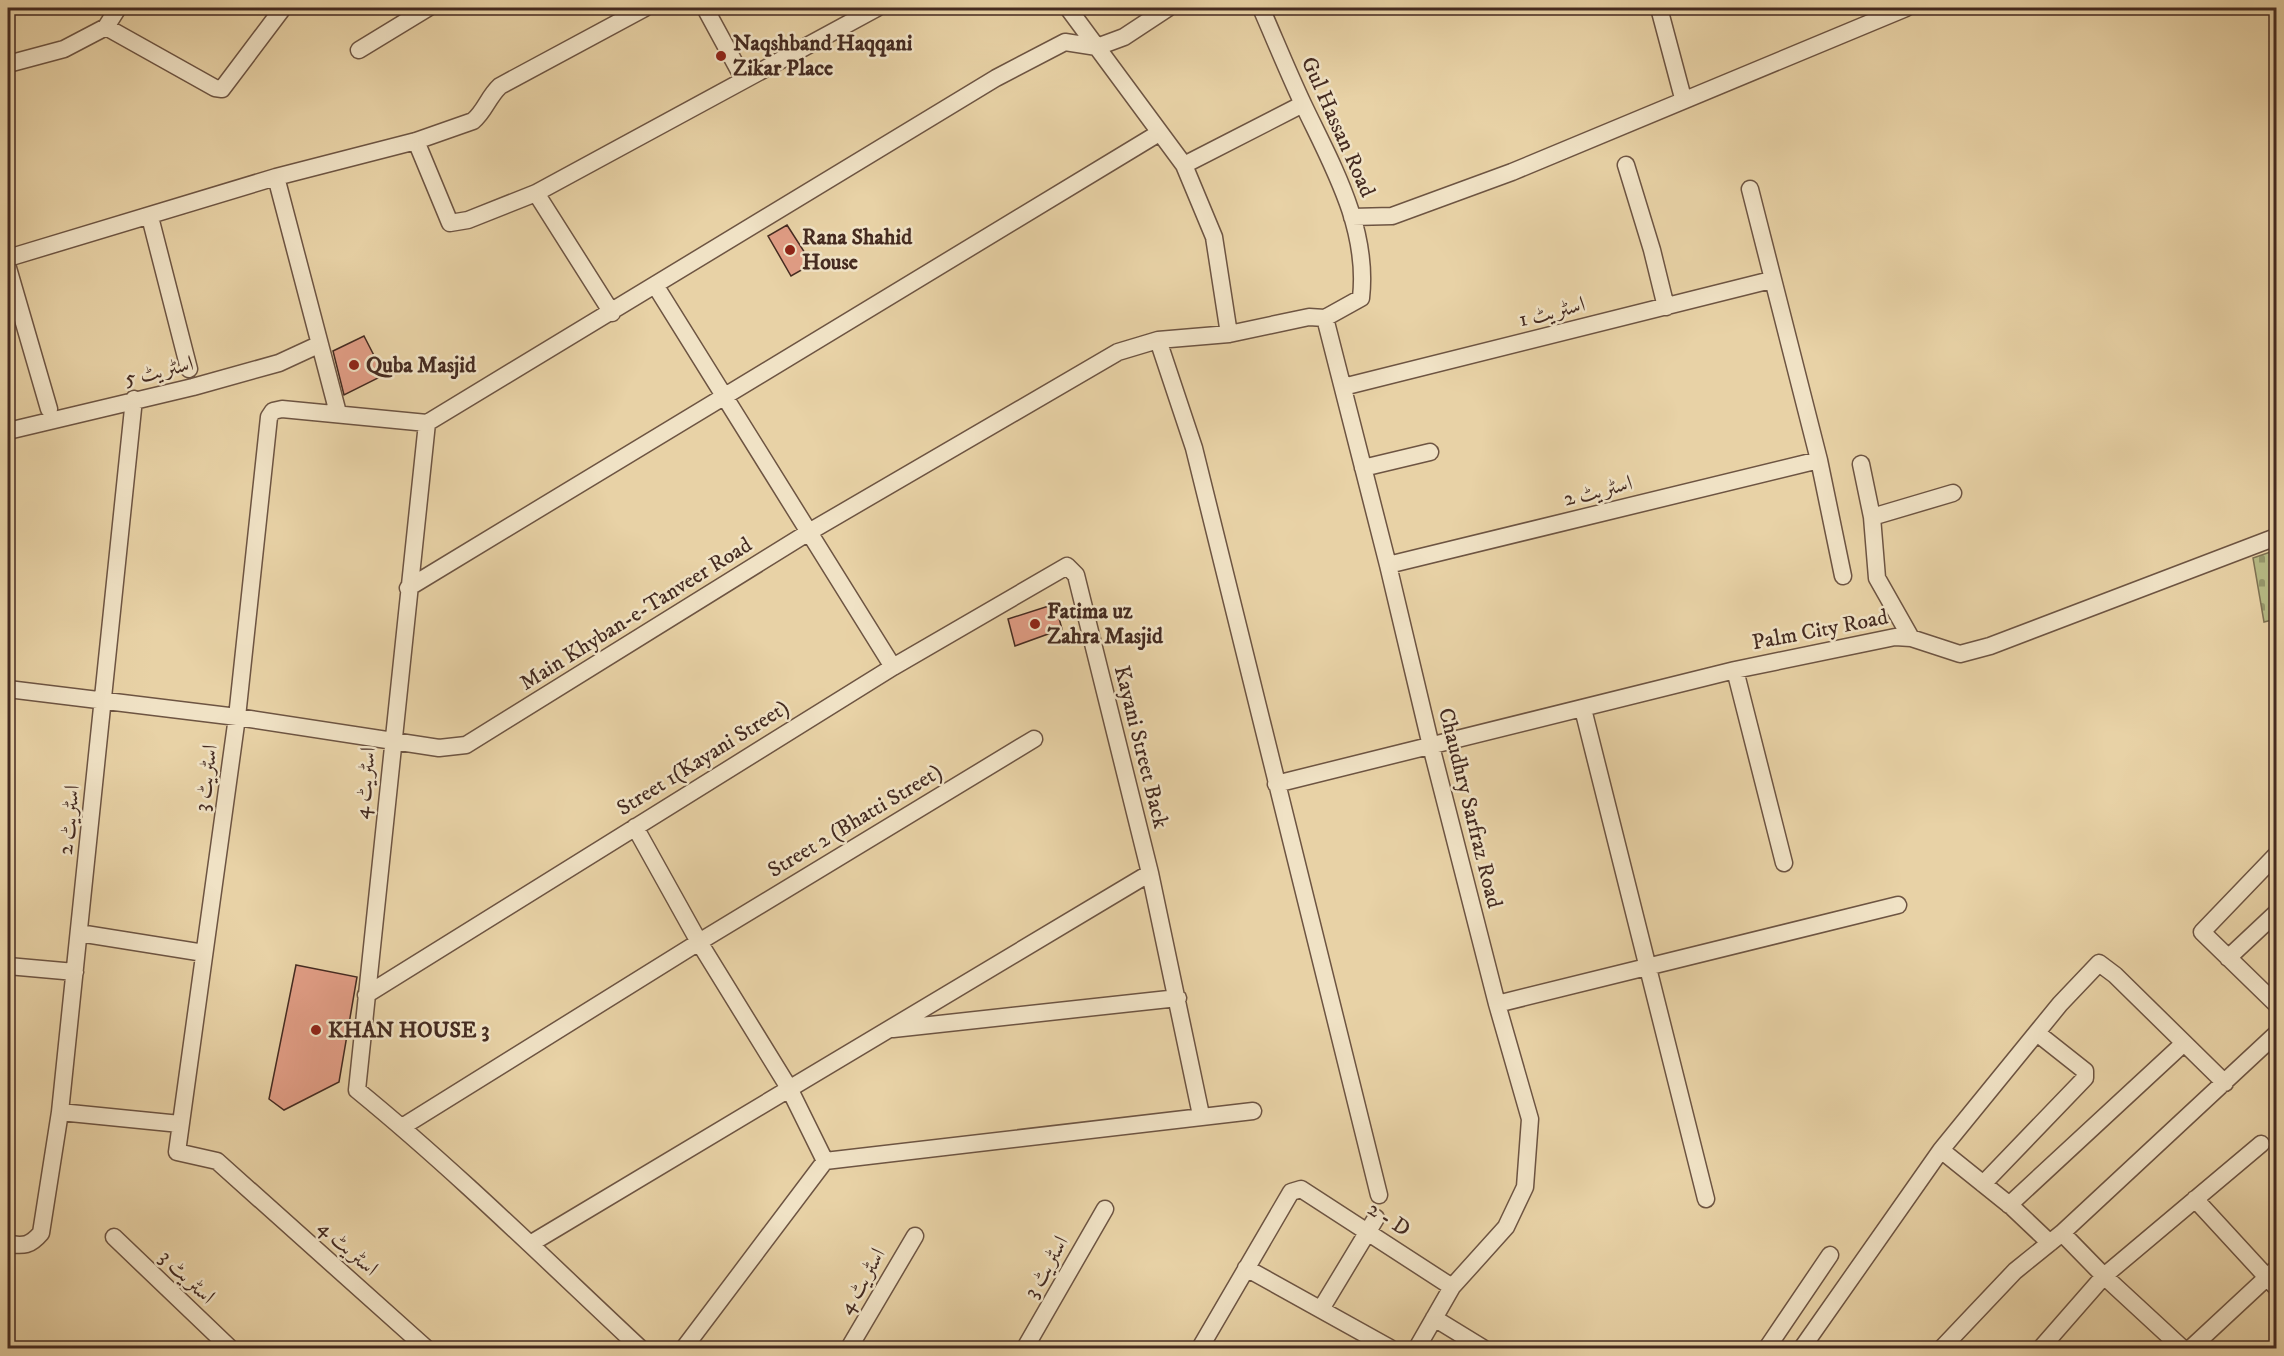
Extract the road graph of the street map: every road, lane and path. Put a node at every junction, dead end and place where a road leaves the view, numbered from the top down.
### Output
1 (118, 8) edge
2 (283, 8) edge
3 (428, 8) edge
4 (645, 8) edge
5 (705, 8) edge
6 (877, 8) edge
7 (1068, 8) edge
8 (1168, 8) edge
9 (1262, 8) edge
10 (1659, 8) edge
11 (1901, 9) edge
12 (106, 27) junction
13 (1096, 47) junction
14 (359, 50) dead end
15 (8, 64) edge
16 (743, 78) junction
17 (1683, 98) junction
18 (1303, 104) junction
19 (1159, 133) junction
20 (416, 141) junction
21 (1184, 165) junction
22 (1626, 165) dead end
23 (276, 177) junction
24 (1750, 189) dead end
25 (536, 193) junction
26 (150, 217) junction
27 (1352, 217) junction
28 (8, 258) edge
29 (8, 268) edge
30 (1771, 280) junction
31 (656, 285) junction
32 (1666, 307) junction
33 (612, 313) junction
34 (1325, 318) junction
35 (1236, 332) junction
36 (1158, 340) junction
37 (318, 345) junction
38 (189, 369) dead end
39 (1342, 387) junction
40 (723, 395) junction
41 (135, 399) junction
42 (48, 409) dead end
43 (338, 413) junction
44 (427, 423) junction
45 (8, 431) edge
46 (1430, 452) dead end
47 (1819, 460) junction
48 (1861, 464) dead end
49 (1363, 468) junction
50 (1953, 493) dead end
51 (1872, 517) junction
52 (809, 532) junction
53 (2277, 537) edge
54 (1388, 565) junction
55 (1067, 566) joint
56 (1843, 576) dead end
57 (408, 588) junction
58 (1911, 638) junction
59 (893, 667) junction
60 (1735, 670) junction
61 (8, 689) edge
62 (104, 700) junction
63 (1583, 709) junction
64 (237, 717) junction
65 (392, 739) junction
66 (1035, 739) dead end
67 (1431, 746) junction
68 (1276, 784) junction
69 (635, 827) junction
70 (2277, 855) edge
71 (1784, 863) dead end
72 (1150, 873) junction
73 (1898, 905) dead end
74 (2277, 913) edge
75 (79, 933) junction
76 (699, 942) junction
77 (204, 953) junction
78 (2228, 958) junction
79 (8, 966) edge
80 (1648, 966) junction
81 (75, 972) junction
82 (366, 994) junction
83 (1178, 998) junction
84 (1497, 1004) junction
85 (2277, 1004) edge
86 (886, 1029) junction
87 (2037, 1033) junction
88 (2277, 1035) edge
89 (2184, 1043) junction
90 (2225, 1083) junction
91 (789, 1088) junction
92 (1253, 1111) dead end
93 (60, 1112) junction
94 (1201, 1115) junction
95 (180, 1124) junction
96 (402, 1127) junction
97 (2261, 1144) dead end
98 (1941, 1150) junction
99 (177, 1152) joint
100 (825, 1161) junction
101 (1983, 1184) junction
102 (1379, 1195) dead end
103 (1706, 1199) dead end
104 (2195, 1199) junction
105 (2009, 1204) junction
106 (1105, 1209) dead end
107 (1372, 1225) junction
108 (915, 1236) dead end
109 (114, 1237) dead end
110 (2056, 1238) junction
111 (8, 1244) edge
112 (530, 1244) junction
113 (1830, 1255) dead end
114 (1246, 1268) junction
115 (2104, 1276) junction
116 (2273, 1278) edge
117 (1452, 1287) junction
118 (1321, 1309) junction
119 (1434, 1318) junction
120 (1461, 1342) edge
121 (230, 1348) edge
122 (426, 1348) edge
123 (640, 1348) edge
124 (684, 1348) edge
125 (849, 1348) edge
126 (1025, 1348) edge
127 (1200, 1348) edge
128 (1390, 1348) edge
129 (1417, 1348) edge
130 (1483, 1348) edge
131 (1767, 1348) edge
132 (1802, 1348) edge
133 (1942, 1348) edge
134 (2041, 1348) edge
135 (2182, 1348) edge
136 (2191, 1348) edge

1 - 12 street
2 - 12 street
3 - 14 street
4 - 20 street
5 - 16 street
6 - 16 street
7 - 13 street
8 - 13 street
9 - 18 street, Gul Hassan Road
10 - 17 street
11 - 17 street
12 - 15 street
13 - 19 street
13 - 31 street
16 - 25 street
17 - 27 street
18 - 21 street
18 - 27 street, Gul Hassan Road
19 - 21 street
19 - 40 street
20 - 23 street
20 - 25 street
21 - 35 street
22 - 32 street
23 - 26 street
23 - 37 street
24 - 30 street
25 - 33 street
26 - 28 street
26 - 38 street
27 - 34 street, Gul Hassan Road
29 - 42 street
30 - 32 street, اسٹریٹ 1
30 - 47 street
31 - 33 street
31 - 40 street
32 - 39 street, اسٹریٹ 1
33 - 44 street
34 - 35 street, Main Khyban-e-Tanveer Road
34 - 39 street, Chaudhry Sarfraz Road
35 - 36 street, Main Khyban-e-Tanveer Road
36 - 52 street, Main Khyban-e-Tanveer Road
36 - 68 street
37 - 41 street, اسٹریٹ 5
37 - 43 street
39 - 49 street, Chaudhry Sarfraz Road
40 - 52 street
40 - 57 street
41 - 45 street, اسٹریٹ 5
41 - 62 street, اسٹریٹ 2
43 - 44 street
43 - 64 street, اسٹریٹ 3
44 - 57 street, اسٹریٹ 4
46 - 49 street
47 - 54 street, اسٹریٹ 2
47 - 56 street
48 - 51 street
49 - 54 street, Chaudhry Sarfraz Road
50 - 51 street
51 - 58 street
52 - 59 street
52 - 65 street, Main Khyban-e-Tanveer Road
53 - 58 street, Palm City Road
54 - 67 street, Chaudhry Sarfraz Road
55 - 59 street, Street 1(Kayani Street)
55 - 72 street, Kayani Street Back
57 - 65 street, اسٹریٹ 4
58 - 60 street, Palm City Road
59 - 69 street, Street 1(Kayani Street)
60 - 63 street, Palm City Road
60 - 71 street
61 - 62 street, Main Khyban-e-Tanveer Road
62 - 64 street, Main Khyban-e-Tanveer Road
62 - 75 street, اسٹریٹ 2
63 - 67 street, Palm City Road
63 - 80 street
64 - 65 street, Main Khyban-e-Tanveer Road
64 - 77 street, اسٹریٹ 3
65 - 82 street, اسٹریٹ 4
66 - 76 street, Street 2 (Bhatti Street)
67 - 68 street, Palm City Road
67 - 84 street, Chaudhry Sarfraz Road
68 - 102 street
69 - 76 street
69 - 82 street, Street 1(Kayani Street)
70 - 78 street
72 - 83 street, Kayani Street Back
72 - 86 street
73 - 80 street
74 - 78 street
75 - 77 street
75 - 81 street, اسٹریٹ 2
76 - 91 street
76 - 96 street, Street 2 (Bhatti Street)
77 - 95 street, اسٹریٹ 3
78 - 85 street
79 - 81 street
80 - 84 street
80 - 103 street
81 - 93 street, اسٹریٹ 2
82 - 96 street, اسٹریٹ 4
83 - 86 street
83 - 94 street, Kayani Street Back
84 - 117 street, Chaudhry Sarfraz Road
86 - 91 street
87 - 89 street
87 - 98 street
87 - 101 street
88 - 90 street
89 - 90 street
89 - 105 street
90 - 110 street
91 - 100 street
91 - 112 street
92 - 94 street
93 - 95 street
93 - 111 street, اسٹریٹ 2
94 - 100 street
95 - 99 street, اسٹریٹ 3
96 - 112 street
97 - 104 street
98 - 101 street
98 - 132 street
99 - 122 street, اسٹریٹ 4
100 - 124 street
101 - 105 street
104 - 115 street
104 - 116 street
105 - 110 street
106 - 126 street, اسٹریٹ 3
107 - 114 street, 2 - D
107 - 117 street, 2 - D
107 - 118 street
108 - 125 street, اسٹریٹ 4
109 - 121 street, اسٹریٹ 3
110 - 115 street
110 - 133 street
112 - 123 street
113 - 131 street
114 - 118 street
114 - 127 street
115 - 134 street
115 - 135 street
116 - 136 street
117 - 119 street, Chaudhry Sarfraz Road
118 - 128 street
119 - 120 street
119 - 129 street, Chaudhry Sarfraz Road
120 - 130 street

